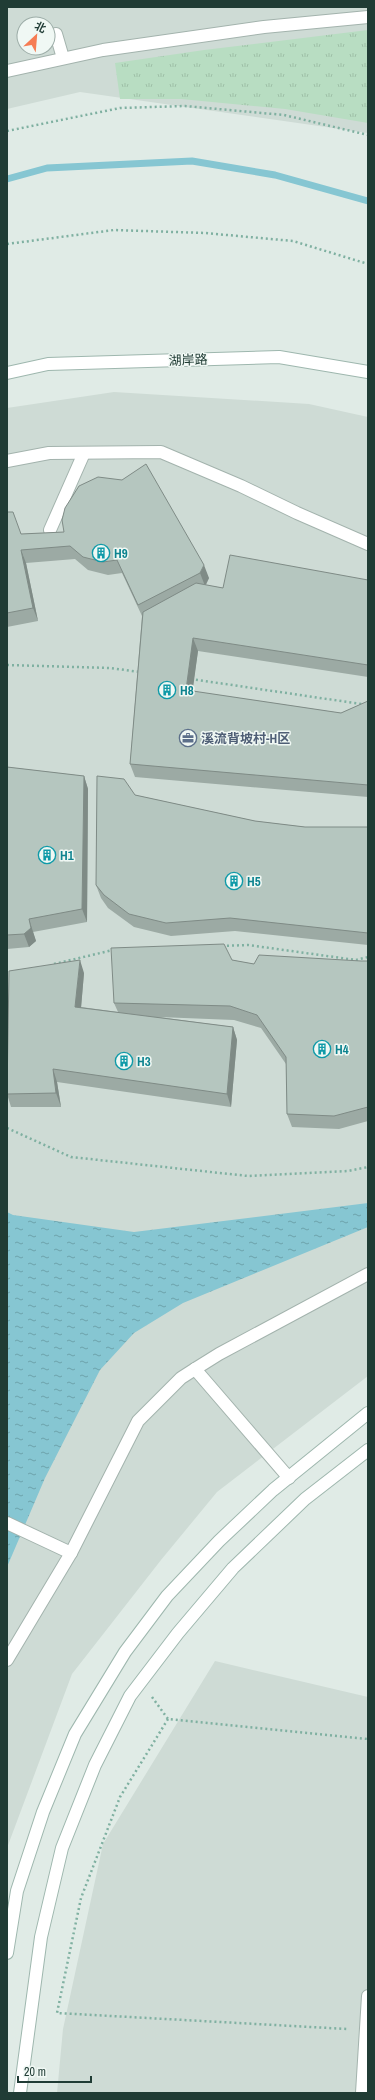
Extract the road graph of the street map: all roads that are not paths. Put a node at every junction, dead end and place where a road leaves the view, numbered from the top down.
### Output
1 (368, 17) edge
2 (56, 34) dead end
3 (63, 58) junction
4 (7, 71) edge
5 (368, 372) edge
6 (7, 373) edge
7 (84, 453) junction
8 (7, 462) edge
9 (50, 530) dead end
10 (368, 544) edge
11 (368, 1274) edge
12 (195, 1369) junction
13 (368, 1413) edge
14 (368, 1450) edge
15 (289, 1478) junction
16 (7, 1523) edge
17 (70, 1553) junction
18 (7, 1660) edge
19 (7, 1953) edge
20 (368, 1996) edge
21 (20, 2093) edge
22 (362, 2093) edge

1 - 3 street
2 - 3 street
3 - 4 street
5 - 6 street, 湖岸路
7 - 8 street
7 - 9 street
7 - 10 street
11 - 12 street
12 - 15 street
12 - 17 street
13 - 15 street
14 - 21 street
15 - 19 street
16 - 17 street
17 - 18 street
20 - 22 street

